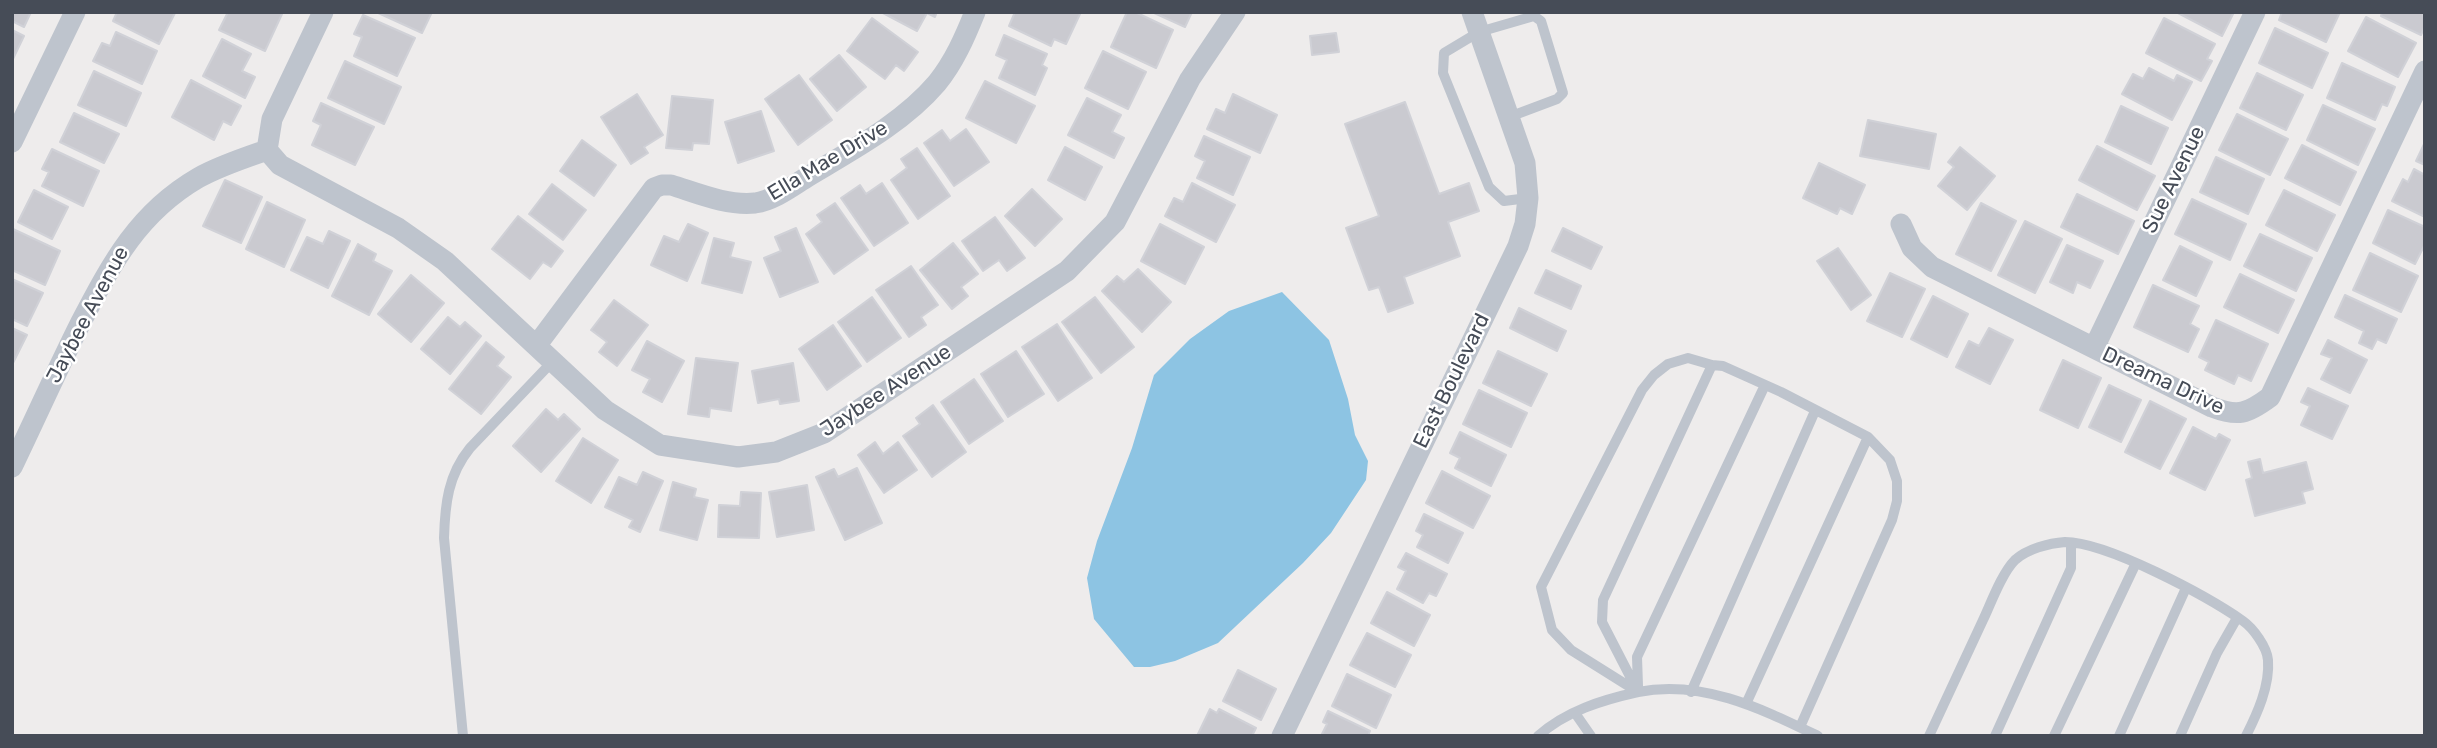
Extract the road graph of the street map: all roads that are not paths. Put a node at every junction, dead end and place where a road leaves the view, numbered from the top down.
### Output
1 (75, 12) edge
2 (323, 12) edge
3 (975, 12) edge
4 (1235, 12) edge
5 (2255, 12) edge
6 (1475, 22) edge
7 (2425, 71) edge
8 (1509, 117) junction
9 (12, 142) edge
10 (267, 150) junction
11 (1528, 198) junction
12 (1901, 224) dead end
13 (534, 342) junction
14 (2094, 348) junction
15 (553, 361) junction
16 (1712, 365) junction
17 (1765, 385) junction
18 (1815, 411) junction
19 (1868, 437) junction
20 (12, 467) edge
21 (2071, 543) junction
22 (2136, 563) junction
23 (2186, 588) junction
24 (2237, 618) junction
25 (1638, 692) junction
26 (1692, 692) junction
27 (1746, 704) junction
28 (1575, 713) junction
29 (1800, 727) junction
30 (463, 736) edge
31 (1282, 736) edge
32 (1538, 736) edge
33 (1591, 736) edge
34 (1818, 736) edge
35 (1929, 736) edge
36 (1995, 736) edge
37 (2054, 736) edge
38 (2119, 736) edge
39 (2180, 736) edge
40 (2246, 736) edge

1 - 9 street
2 - 10 street
3 - 13 street, Ella Mae Drive
4 - 15 street, Jaybee Avenue
5 - 14 street, Sue Avenue
6 - 8 street, East Boulevard
6 - 8 lane
6 - 11 lane
7 - 14 street, Dreama Drive
8 - 11 street, East Boulevard
10 - 13 street, Jaybee Avenue
10 - 20 street, Jaybee Avenue
11 - 31 street, East Boulevard
12 - 14 street, Dreama Drive
13 - 15 street, Jaybee Avenue
15 - 30 lane
16 - 17 lane
16 - 25 lane
16 - 25 lane
17 - 18 lane
17 - 25 lane
18 - 19 lane
18 - 26 lane
19 - 27 lane
19 - 29 lane
21 - 22 lane
21 - 35 lane
21 - 36 lane
22 - 23 lane
22 - 37 lane
23 - 24 lane
23 - 38 lane
24 - 39 lane
24 - 40 lane
25 - 26 lane
25 - 28 lane
26 - 27 lane
27 - 29 lane
28 - 32 lane
28 - 33 lane
29 - 34 lane

